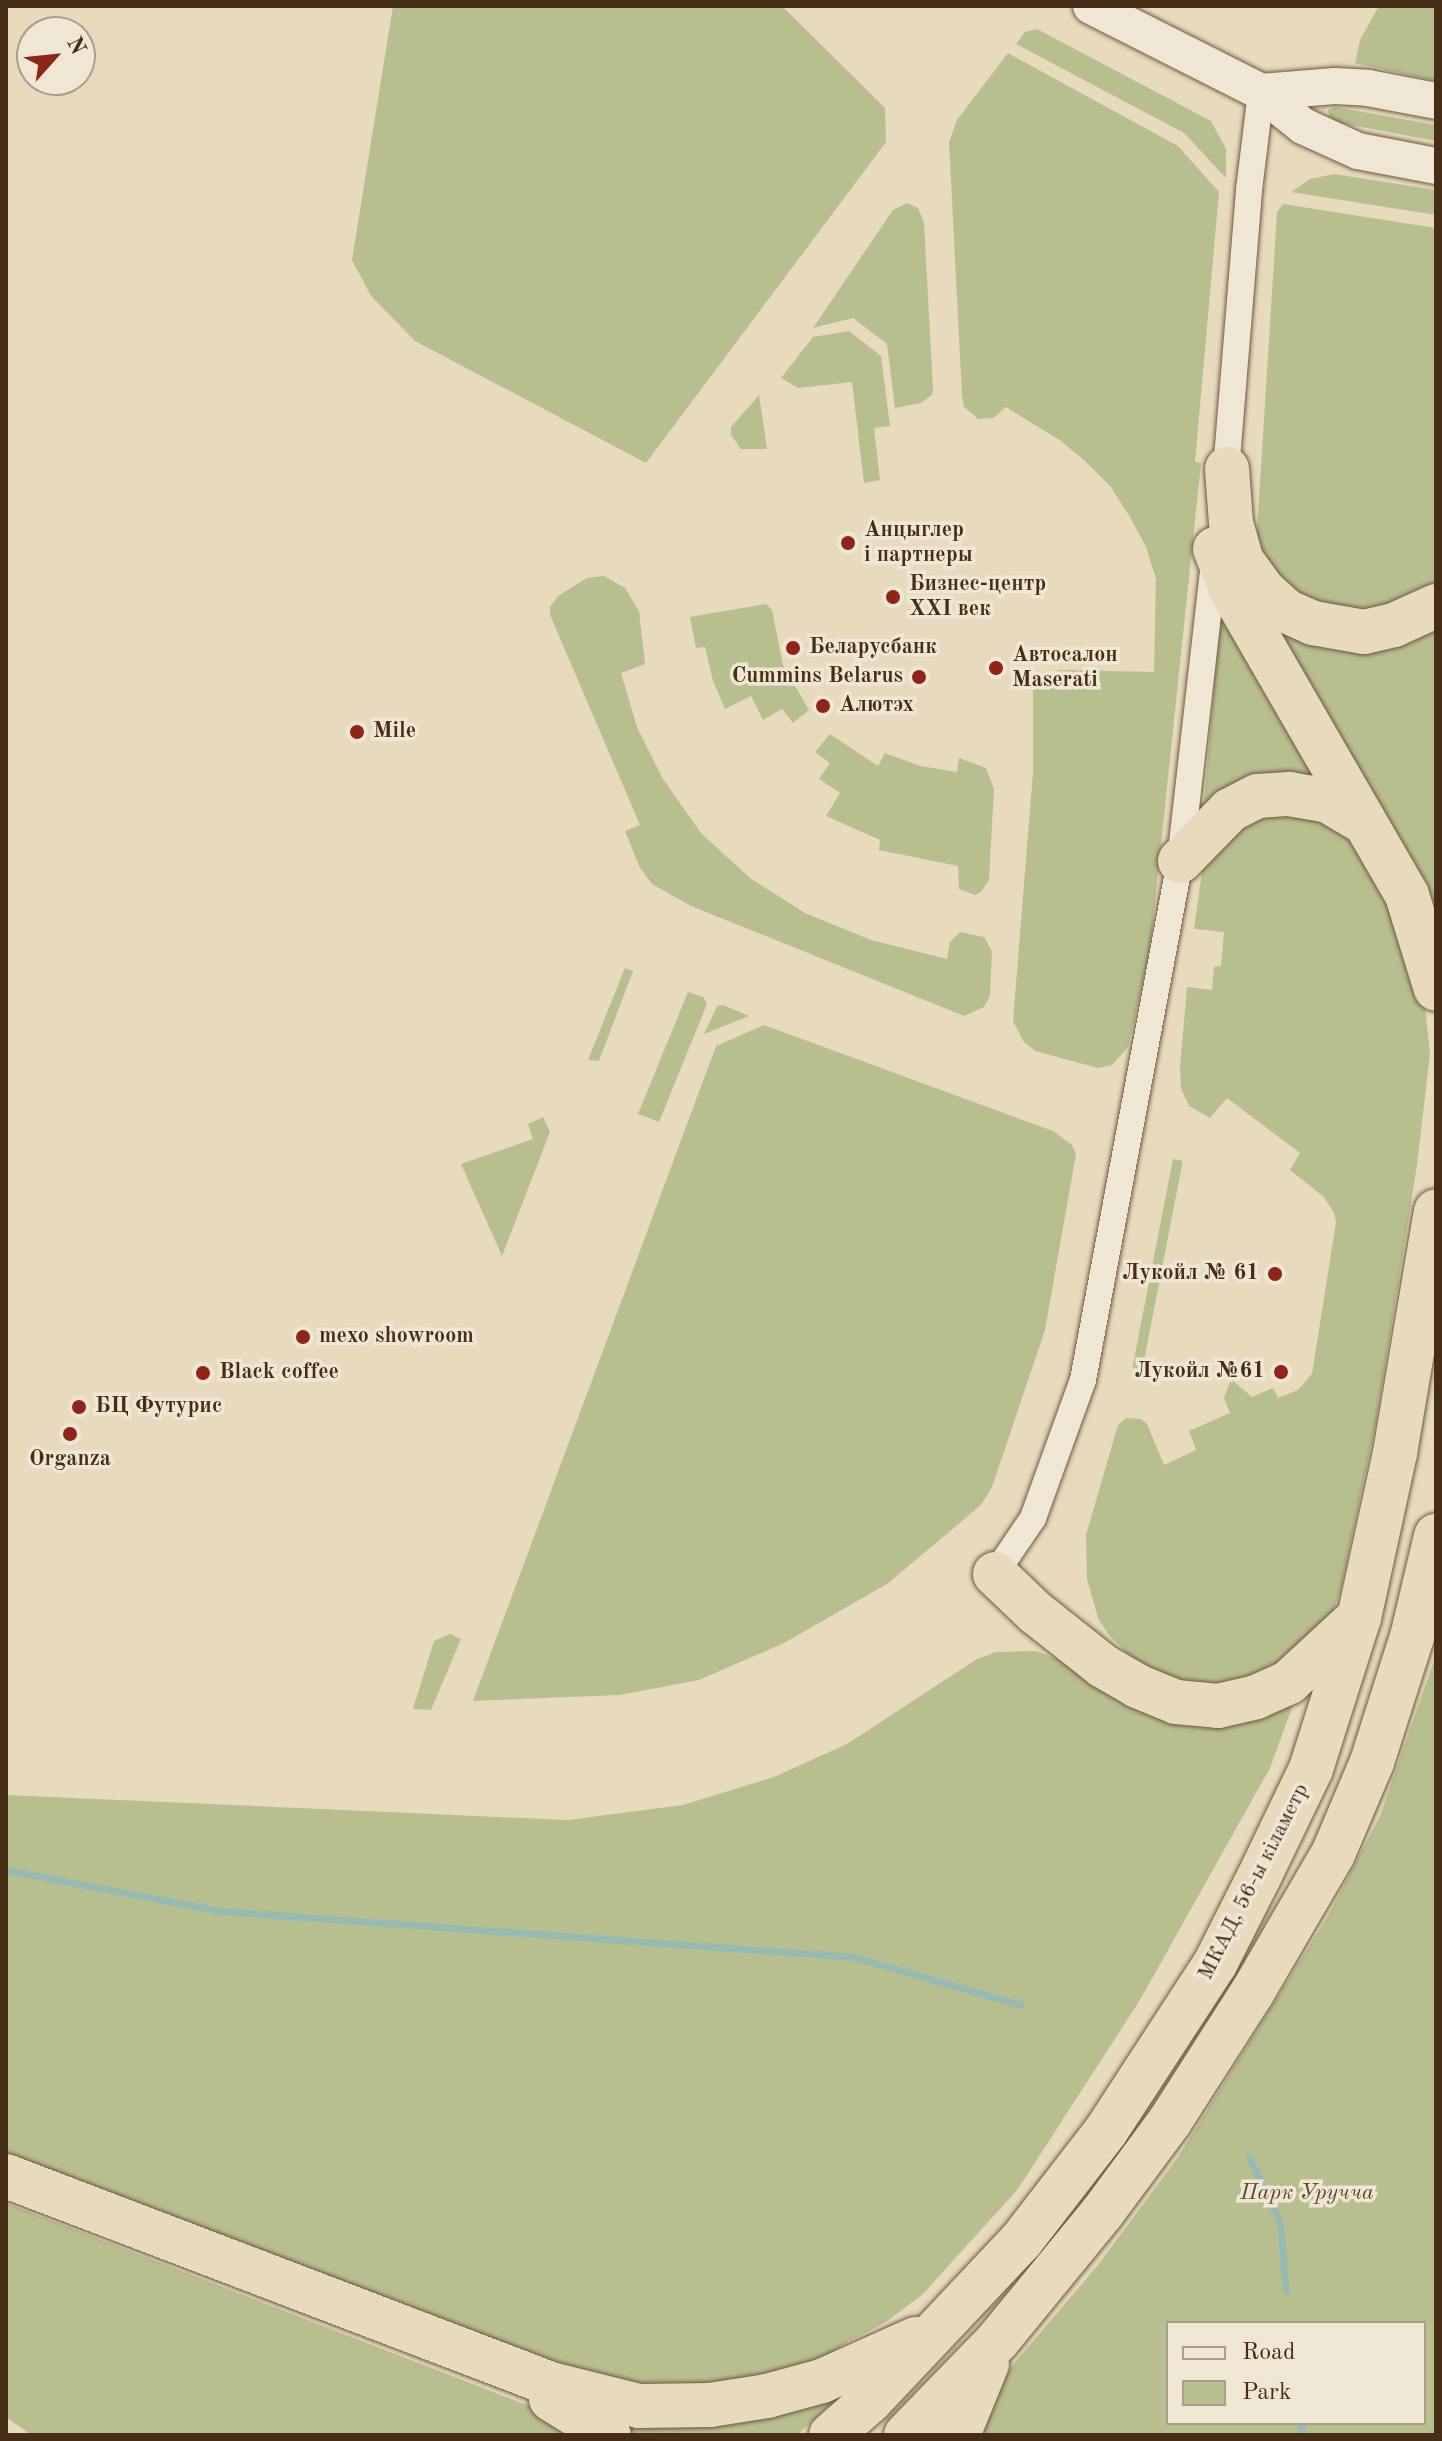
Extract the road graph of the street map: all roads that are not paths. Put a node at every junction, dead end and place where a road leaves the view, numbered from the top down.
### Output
1 (1091, 6) edge
2 (1261, 92) junction
3 (1436, 101) edge
4 (1436, 166) edge
5 (1227, 469) junction
6 (1215, 549) junction
7 (1436, 606) edge
8 (1365, 823) junction
9 (1180, 861) junction
10 (1436, 989) edge
11 (1436, 1211) edge
12 (1436, 1536) edge
13 (995, 1574) joint
14 (1359, 1618) junction
15 (6, 2176) edge
16 (6, 2192) edge
17 (936, 2330) junction
18 (998, 2340) junction
19 (609, 2435) edge
20 (831, 2435) edge
21 (906, 2435) edge
22 (958, 2435) edge

1 - 2 main road
2 - 3 main road
2 - 4 main road
2 - 5 street
5 - 6 street
5 - 7 highway
6 - 8 highway
6 - 9 street
8 - 9 highway
8 - 10 highway
9 - 13 street
11 - 14 highway, МКАД, 56-ы кіламетр
12 - 18 highway
13 - 14 highway
14 - 17 highway, МКАД, 56-ы кіламетр
15 - 17 highway
16 - 19 highway
17 - 20 highway, МКАД, 56-ы кіламетр
18 - 21 highway
18 - 22 highway

